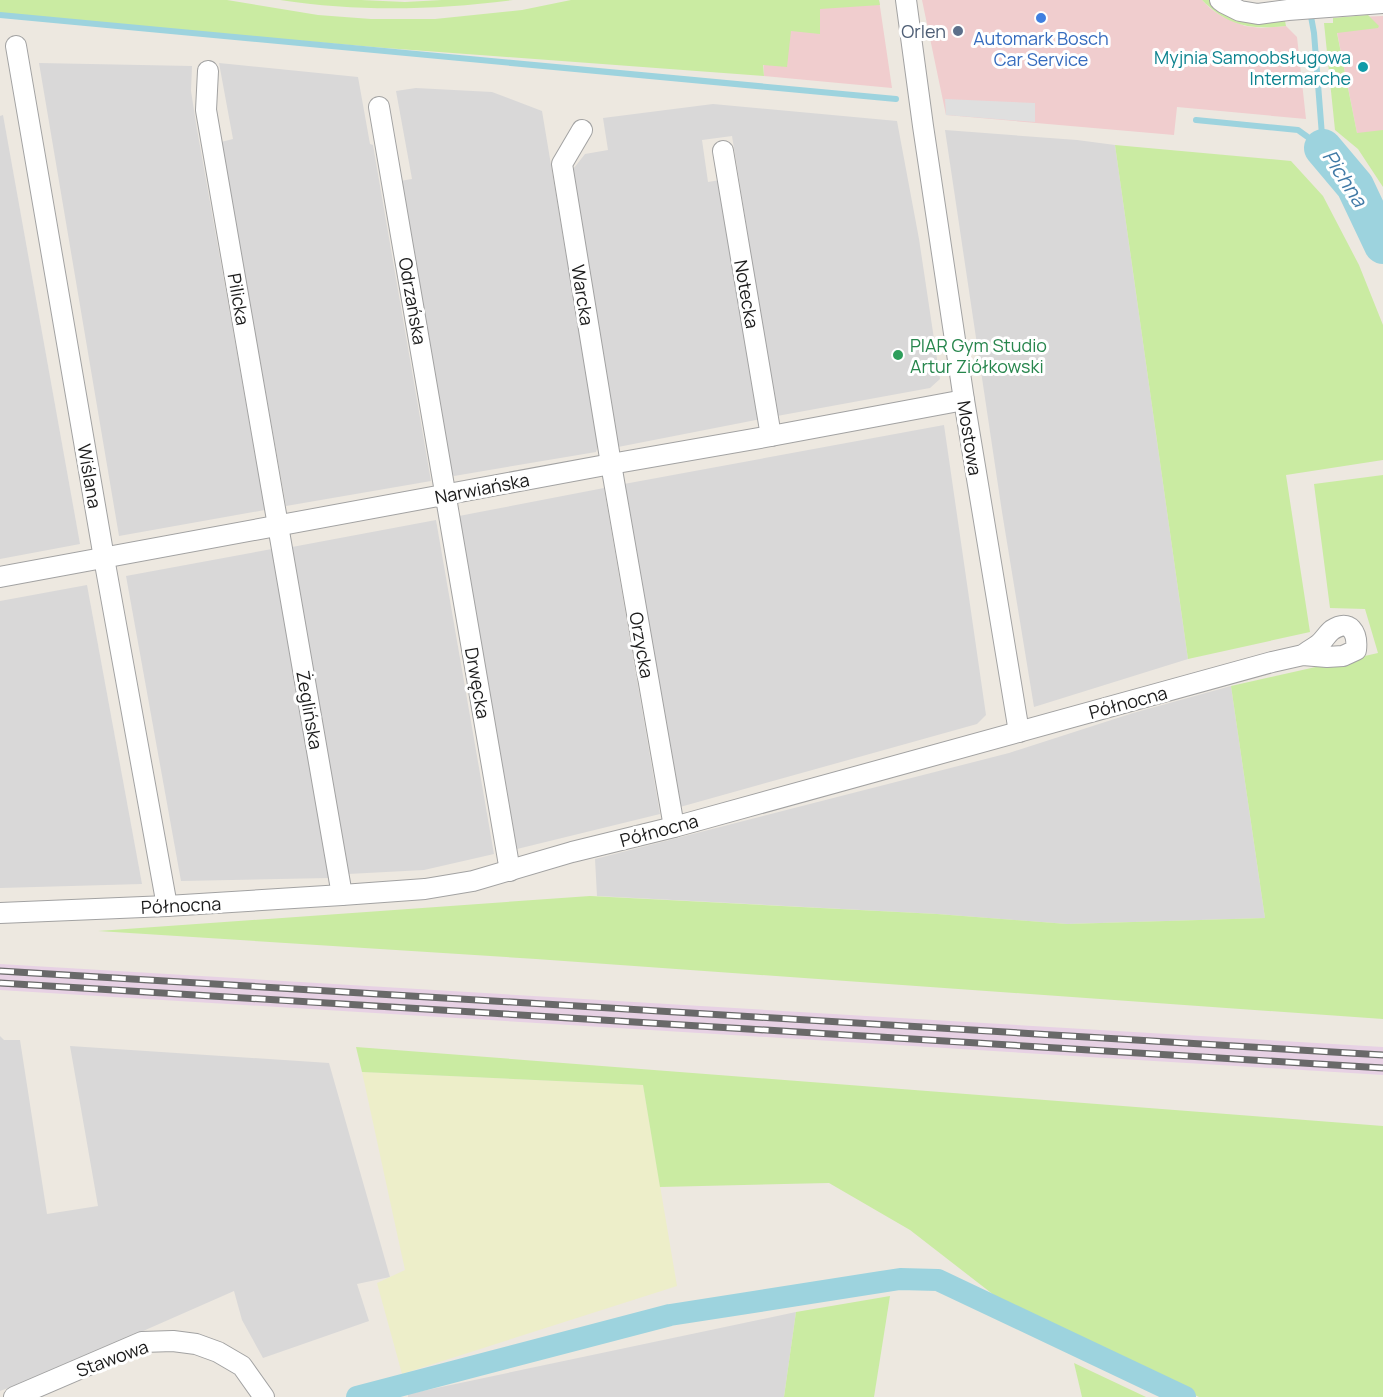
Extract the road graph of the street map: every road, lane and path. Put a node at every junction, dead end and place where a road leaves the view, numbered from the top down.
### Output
1 (906, 0) edge
2 (1220, 0) edge
3 (1257, 0) edge
4 (1383, 3) edge
5 (1288, 10) junction
6 (16, 46) dead end
7 (208, 71) dead end
8 (379, 108) dead end
9 (582, 130) dead end
10 (723, 151) dead end
11 (964, 400) junction
12 (771, 436) junction
13 (611, 464) junction
14 (446, 495) junction
15 (278, 526) junction
16 (104, 558) junction
17 (0, 577) edge
18 (1303, 655) dead end
19 (1019, 732) junction
20 (674, 827) junction
21 (510, 871) junction
22 (342, 895) junction
23 (167, 906) junction
24 (0, 913) edge
25 (14, 1397) edge
26 (264, 1397) edge

1 - 11 street, Mostowa
2 - 5 street
3 - 5 street
4 - 5 street
6 - 16 street, Wiślana
7 - 15 street, Pilicka
8 - 14 street, Odrzańska
9 - 13 street, Warcka
10 - 12 street, Notecka
11 - 12 street, Narwiańska
11 - 19 street, Mostowa
12 - 13 street, Narwiańska
13 - 14 street, Narwiańska
13 - 20 street, Orzycka
14 - 15 street, Narwiańska
14 - 21 street, Drwęcka
15 - 16 street, Narwiańska
15 - 22 street, Żeglińska
16 - 17 street, Narwiańska
16 - 23 street, Wiślana
18 - 19 street, Północna
19 - 20 street, Północna
20 - 21 street, Północna
21 - 22 street, Północna
22 - 23 street, Północna
23 - 24 street, Północna
25 - 26 street, Stawowa

